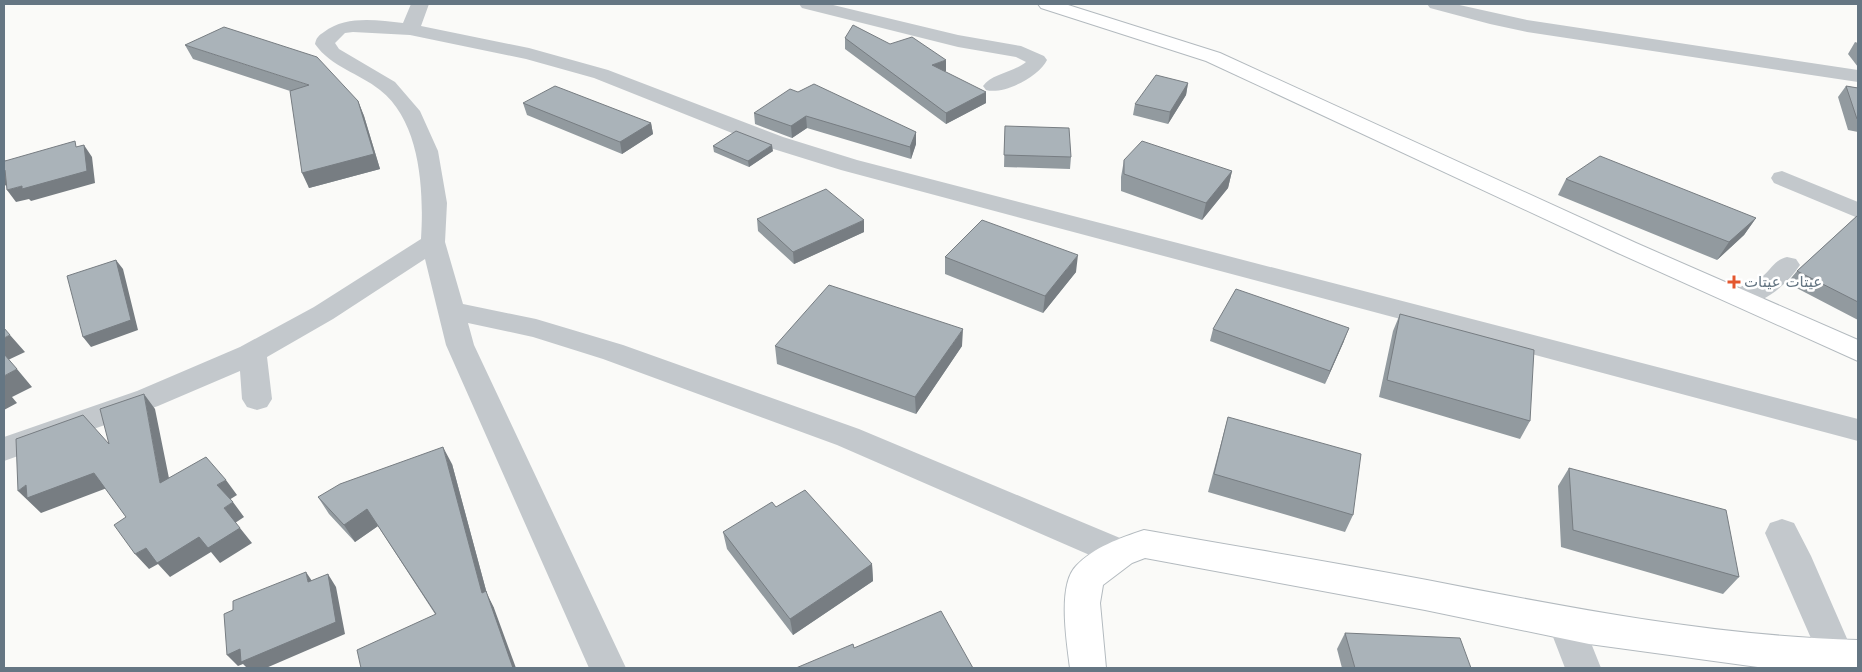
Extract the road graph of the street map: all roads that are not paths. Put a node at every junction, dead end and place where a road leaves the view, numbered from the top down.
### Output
1 (420, 4) edge
2 (808, 4) edge
3 (1047, 4) edge
4 (1436, 4) edge
5 (410, 29) junction
6 (1858, 76) edge
7 (993, 86) dead end
8 (1782, 178) dead end
9 (1858, 211) edge
10 (433, 242) junction
11 (1786, 265) dead end
12 (1740, 298) junction
13 (451, 311) junction
14 (252, 351) junction
15 (1858, 351) edge
16 (257, 400) dead end
17 (1858, 430) edge
18 (4, 449) edge
19 (1782, 533) dead end
20 (1120, 553) junction
21 (1566, 624) junction
22 (1848, 657) edge
23 (607, 668) edge
24 (1088, 668) edge
25 (1583, 668) edge

1 - 5 street
2 - 7 street
3 - 12 main road
4 - 6 street
5 - 10 street
5 - 17 street
8 - 9 street
10 - 13 street
10 - 14 street
11 - 12 street
12 - 15 main road
13 - 20 street
13 - 23 street
14 - 16 street
14 - 18 street
19 - 22 street
20 - 21 main road
20 - 24 main road
21 - 22 main road
21 - 25 street

